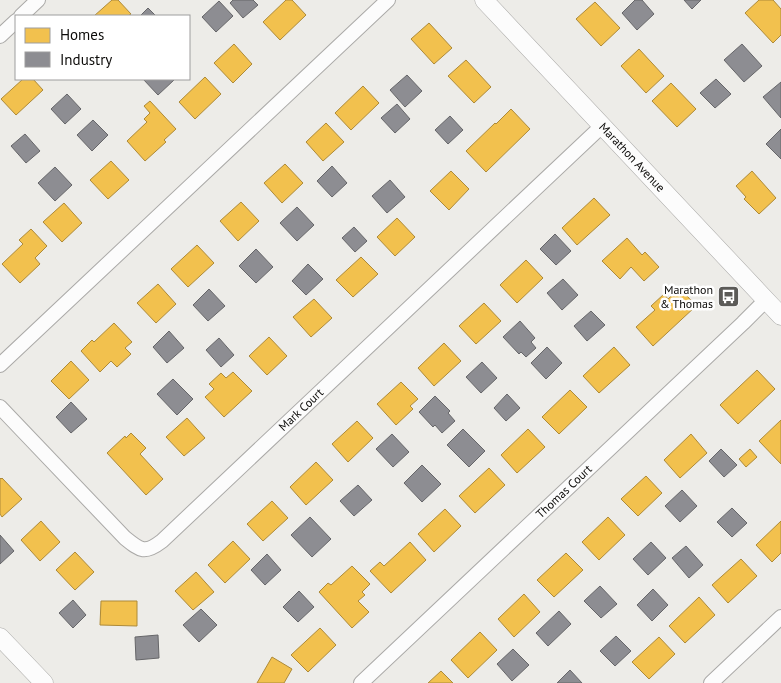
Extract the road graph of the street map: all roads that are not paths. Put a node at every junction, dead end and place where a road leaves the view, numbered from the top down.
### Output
1 (38, 0) edge
2 (388, 0) edge
3 (484, 0) edge
4 (22, 15) edge
5 (15, 22) edge
6 (0, 36) edge
7 (603, 126) junction
8 (766, 300) junction
9 (781, 316) edge
10 (0, 365) edge
11 (0, 407) edge
12 (781, 617) edge
13 (0, 637) edge
14 (44, 683) edge
15 (361, 683) edge
16 (711, 683) edge

1 - 4 street
2 - 10 street
3 - 7 street, Marathon Avenue
5 - 6 street
7 - 8 street, Marathon Avenue
7 - 11 street, Mark Court
8 - 9 street, Marathon Avenue
8 - 15 street, Thomas Court
12 - 16 street
13 - 14 street

